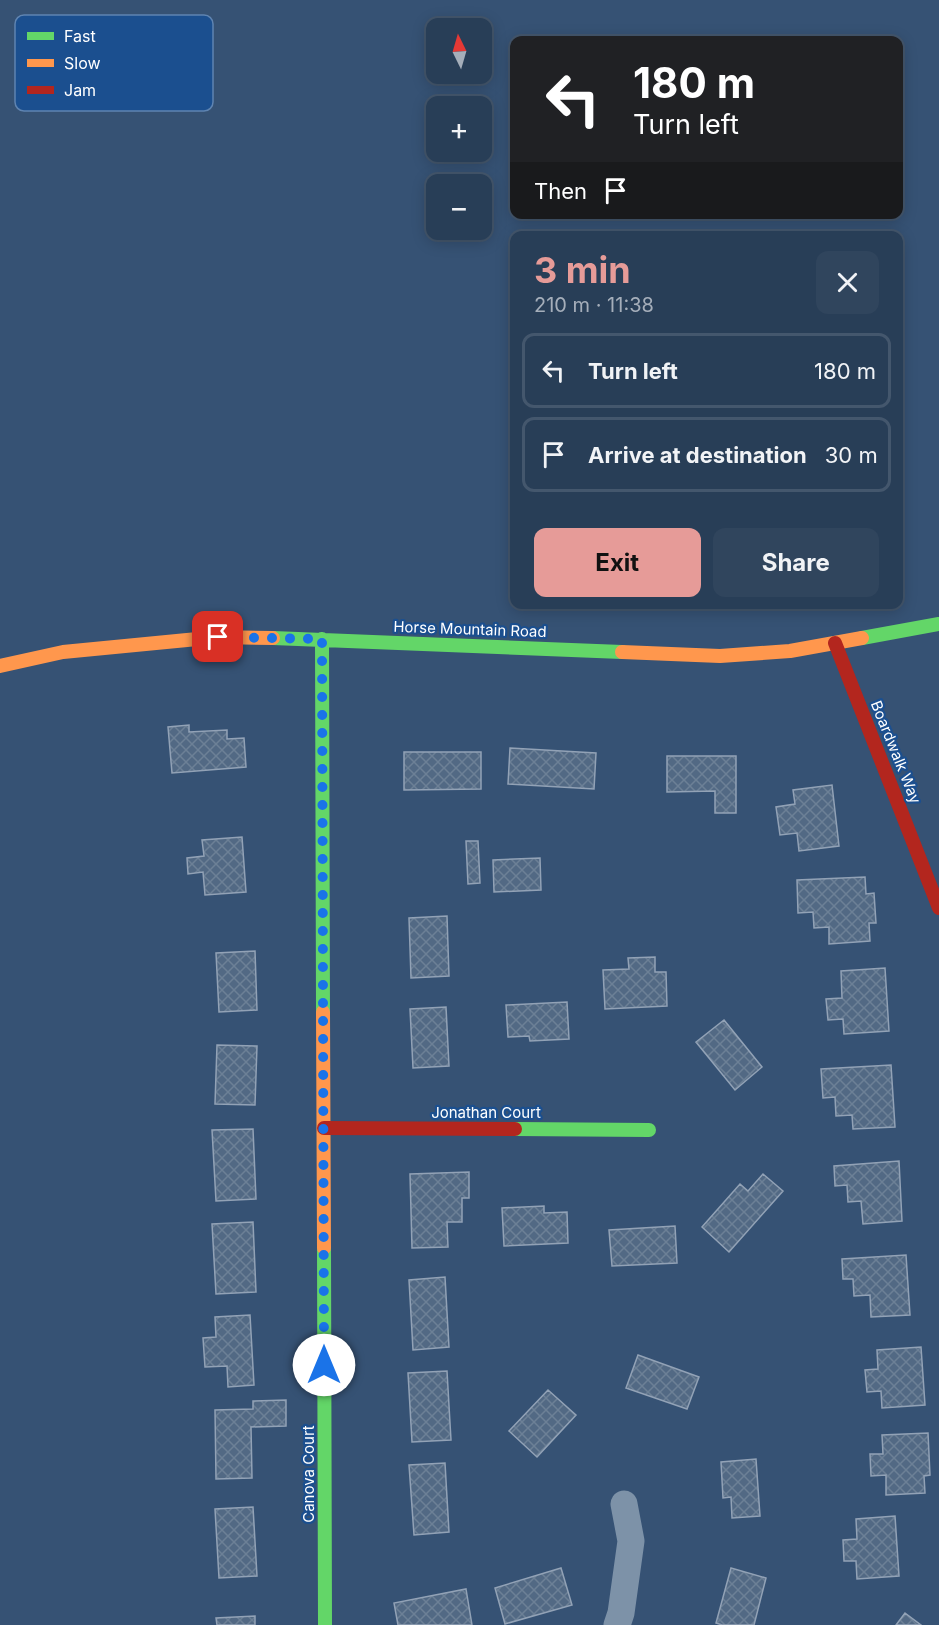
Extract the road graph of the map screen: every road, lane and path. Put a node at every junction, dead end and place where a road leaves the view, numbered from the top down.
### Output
1 (939, 624) edge
2 (322, 639) junction
3 (835, 643) junction
4 (0, 666) edge
5 (939, 908) edge
6 (324, 1128) junction
7 (649, 1130) dead end
8 (624, 1504) dead end
9 (325, 1625) edge
10 (616, 1625) edge

1 - 3 street, Horse Mountain Road
2 - 3 street, Horse Mountain Road
2 - 4 street, Horse Mountain Road
2 - 6 street, Canova Court
3 - 5 street, Boardwalk Way
6 - 7 street, Jonathan Court
6 - 9 street, Canova Court
8 - 10 street

